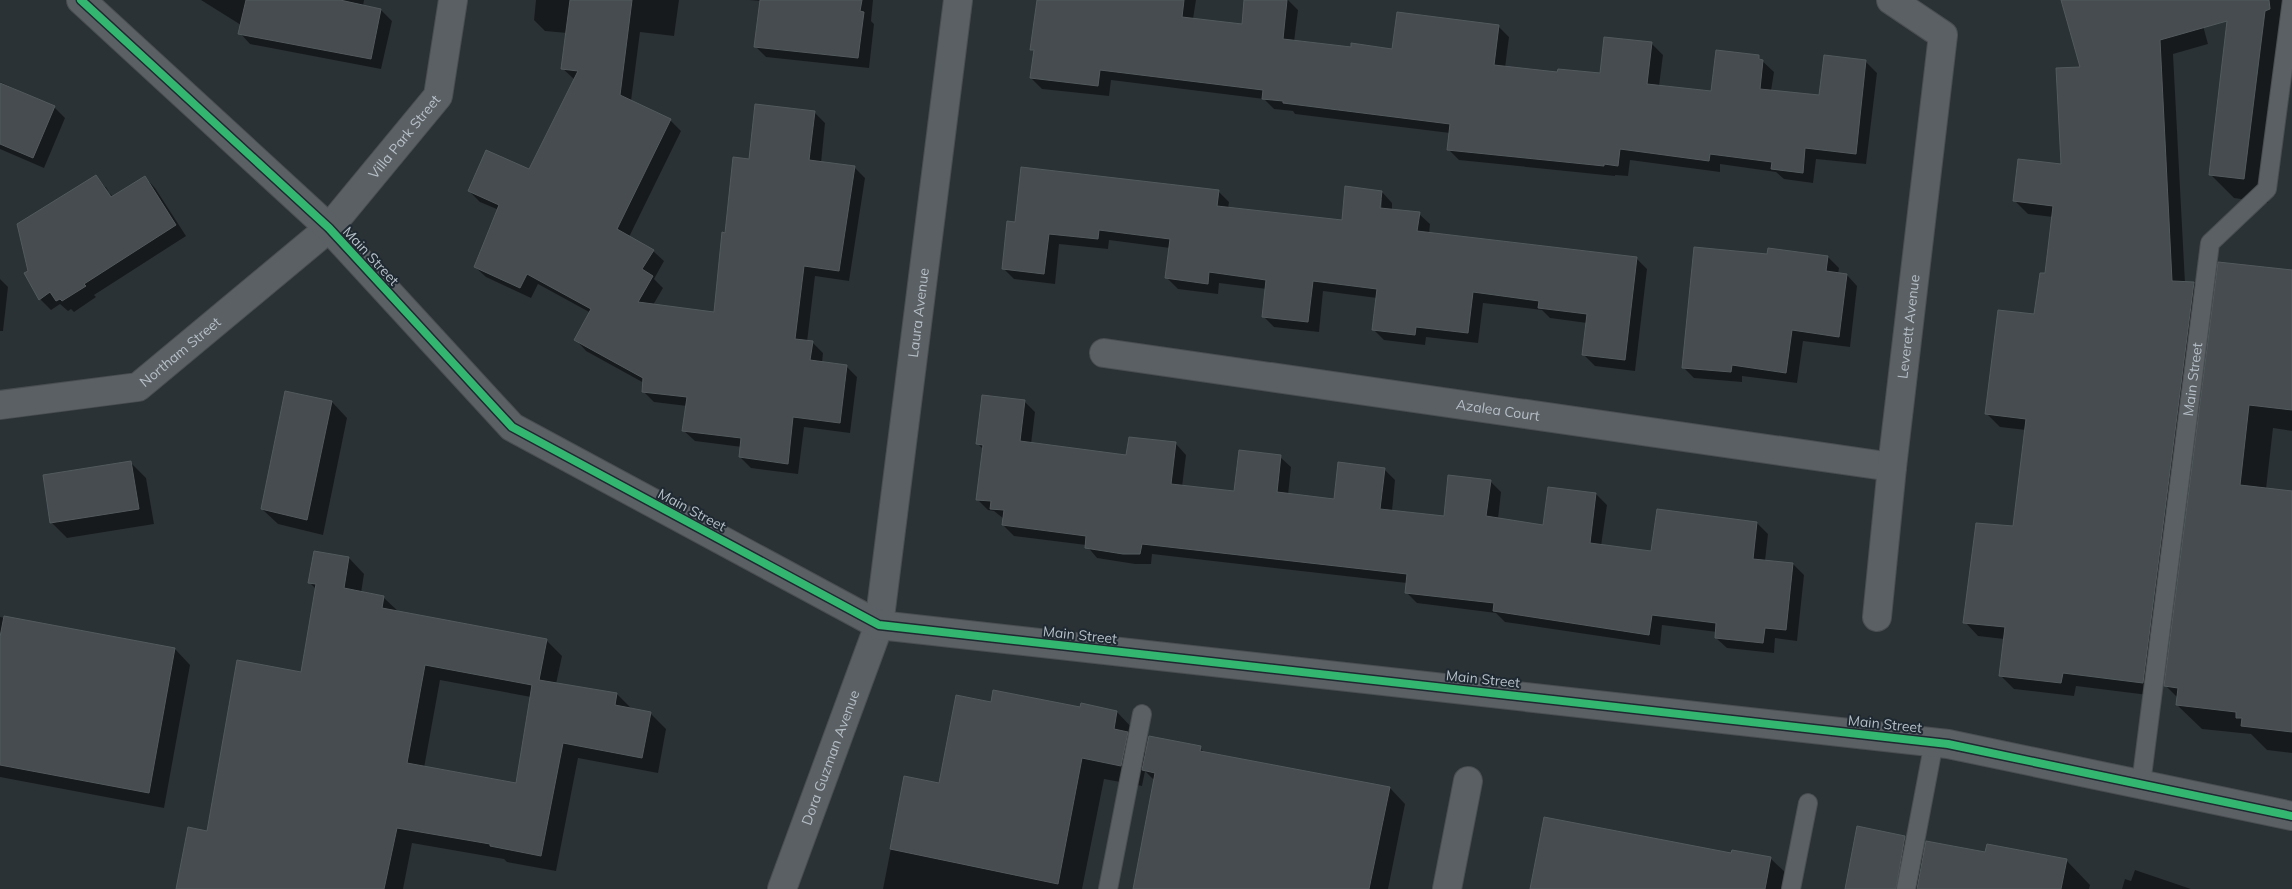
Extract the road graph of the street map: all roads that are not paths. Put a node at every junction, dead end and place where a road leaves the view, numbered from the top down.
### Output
1 (81, 0) edge
2 (453, 0) edge
3 (958, 0) edge
4 (1890, 0) edge
5 (2292, 0) edge
6 (329, 228) junction
7 (1104, 353) dead end
8 (0, 404) edge
9 (1892, 467) junction
10 (1877, 617) dead end
11 (879, 625) junction
12 (1142, 714) dead end
13 (1934, 742) junction
14 (1468, 781) dead end
15 (2141, 784) junction
16 (1808, 803) dead end
17 (2292, 816) edge
18 (782, 889) edge
19 (1108, 889) edge
20 (1447, 889) edge
21 (1791, 889) edge
22 (1906, 889) edge

1 - 6 street, Main Street
2 - 6 street, Villa Park Street
3 - 11 street, Laura Avenue
4 - 9 street, Leverett Avenue
5 - 15 lane, Main Street
6 - 8 street, Northam Street
6 - 11 street, Main Street
7 - 9 street, Azalea Court
9 - 10 street, Leverett Avenue
11 - 13 street, Main Street
11 - 18 street, Dora Guzman Avenue
12 - 19 lane
13 - 15 street, Main Street
13 - 22 lane
14 - 20 street
15 - 17 street, Main Street
16 - 21 lane

